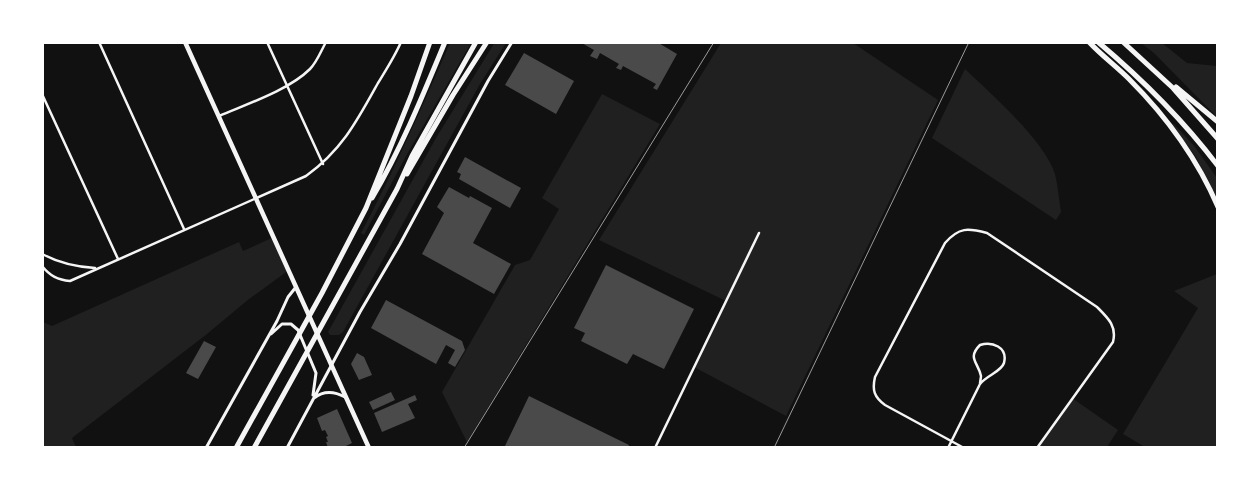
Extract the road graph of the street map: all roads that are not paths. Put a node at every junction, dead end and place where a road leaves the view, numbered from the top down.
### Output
1 (99, 42) edge
2 (186, 42) edge
3 (267, 42) edge
4 (326, 42) edge
5 (400, 42) edge
6 (430, 42) edge
7 (445, 42) edge
8 (476, 42) edge
9 (488, 42) edge
10 (512, 42) edge
11 (1089, 42) edge
12 (1098, 42) edge
13 (1123, 42) edge
14 (1160, 75) junction
15 (287, 86) junction
16 (42, 94) edge
17 (219, 116) junction
18 (1218, 122) edge
19 (1218, 139) edge
20 (323, 164) junction
21 (1218, 166) edge
22 (397, 189) junction
23 (257, 198) junction
24 (1218, 207) edge
25 (366, 208) junction
26 (184, 229) junction
27 (759, 234) dead end
28 (42, 254) edge
29 (118, 260) junction
30 (42, 266) edge
31 (96, 268) junction
32 (296, 287) junction
33 (268, 336) junction
34 (332, 365) junction
35 (980, 384) junction
36 (347, 398) junction
37 (312, 399) junction
38 (953, 441) junction
39 (206, 448) edge
40 (236, 448) edge
41 (254, 448) edge
42 (288, 448) edge
43 (369, 448) edge
44 (655, 448) edge
45 (948, 448) edge
46 (964, 448) edge
47 (1037, 448) edge

1 - 26 street
2 - 17 main road
3 - 15 street
4 - 15 street
5 - 20 street
6 - 25 highway
7 - 25 highway
8 - 22 highway
9 - 22 highway
10 - 34 street
11 - 24 highway
12 - 21 highway
13 - 14 highway
14 - 18 highway
14 - 19 highway
15 - 17 street
15 - 20 street
16 - 29 street
17 - 23 main road
20 - 23 street
22 - 41 highway
23 - 26 street
23 - 32 main road
25 - 40 highway
26 - 29 street
27 - 44 street
28 - 31 street
29 - 31 street
30 - 31 street
32 - 33 street
32 - 34 main road
33 - 37 street
33 - 39 street
34 - 36 main road
34 - 37 street
35 - 35 street
35 - 38 street
36 - 37 street
36 - 43 main road
37 - 42 street
38 - 45 street
38 - 46 street
38 - 47 street

